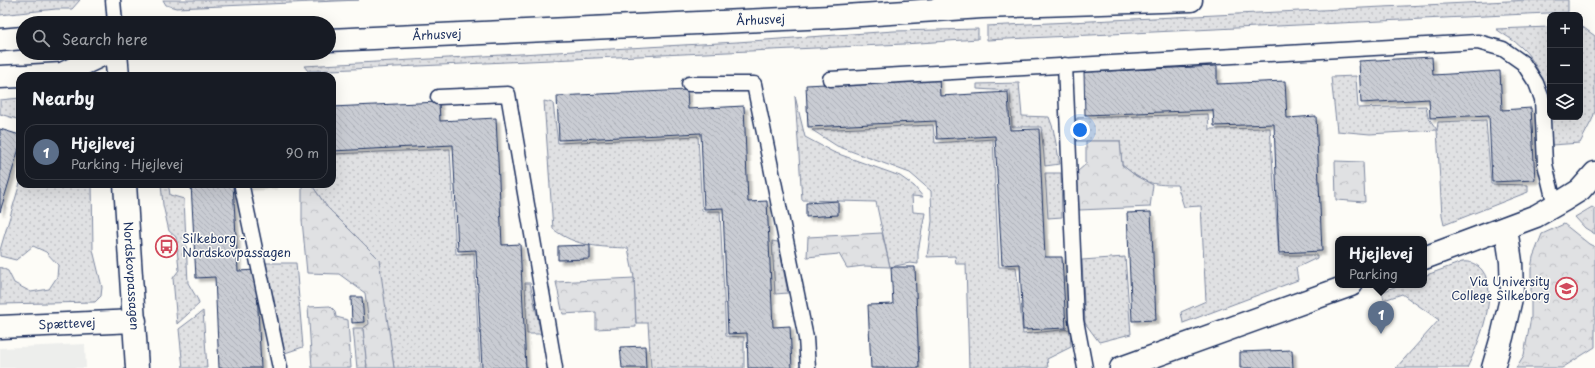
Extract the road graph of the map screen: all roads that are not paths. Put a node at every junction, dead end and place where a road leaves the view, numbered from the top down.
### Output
1 (114, 0) edge
2 (1191, 0) edge
3 (982, 3) edge
4 (114, 16) edge
5 (16, 39) edge
6 (0, 40) edge
7 (336, 40) edge
8 (91, 60) edge
9 (117, 60) edge
10 (1065, 65) junction
11 (66, 72) edge
12 (118, 72) edge
13 (16, 76) edge
14 (0, 77) edge
15 (830, 79) dead end
16 (689, 84) dead end
17 (438, 97) dead end
18 (1595, 173) edge
19 (125, 188) edge
20 (242, 188) edge
21 (1555, 206) junction
22 (1506, 228) junction
23 (1427, 257) edge
24 (1342, 288) edge
25 (135, 321) junction
26 (0, 327) edge
27 (137, 368) edge
28 (280, 368) edge
29 (555, 368) edge
30 (808, 368) edge
31 (1085, 368) edge
32 (1121, 368) edge
33 (1492, 368) edge

1 - 4 lane
2 - 3 street, Århusvej
3 - 7 street, Århusvej
5 - 6 street
8 - 11 street
9 - 12 street
10 - 15 lane
10 - 21 lane
10 - 31 lane
13 - 14 street
16 - 30 lane
17 - 29 lane
18 - 21 street
19 - 25 street, Nordskovpassagen
20 - 28 lane
21 - 22 street
22 - 23 street
22 - 33 street
24 - 32 street
25 - 26 street, Spættevej
25 - 27 street, Nordskovpassagen

